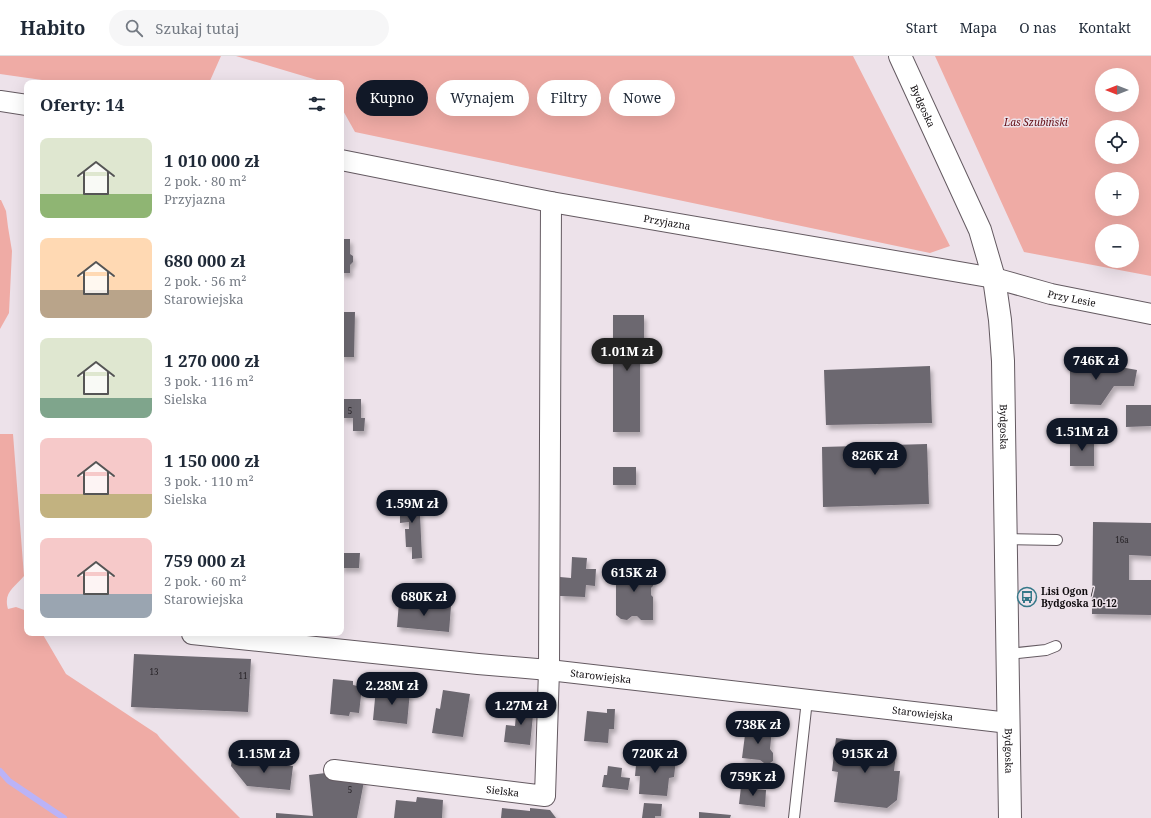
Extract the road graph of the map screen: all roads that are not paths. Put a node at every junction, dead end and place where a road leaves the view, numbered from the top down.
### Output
1 (900, 56) edge
2 (0, 101) edge
3 (24, 105) edge
4 (344, 161) edge
5 (551, 202) junction
6 (994, 278) junction
7 (1151, 314) edge
8 (1005, 539) junction
9 (1057, 540) dead end
10 (208, 636) edge
11 (1056, 646) dead end
12 (1008, 654) junction
13 (549, 670) junction
14 (807, 700) junction
15 (1009, 723) junction
16 (334, 770) dead end
17 (794, 818) edge
18 (1010, 818) edge

1 - 6 main road, Bydgoska
2 - 3 street
4 - 5 street, Przyjazna
5 - 6 street, Przyjazna
5 - 13 street
6 - 7 street, Przy Lesie
6 - 8 main road, Bydgoska
8 - 9 lane
8 - 12 main road, Bydgoska
10 - 13 street, Starowiejska
11 - 12 lane
12 - 15 main road, Bydgoska
13 - 14 street, Starowiejska
13 - 16 street, Sielska
14 - 15 street, Starowiejska
14 - 17 lane
15 - 18 main road, Bydgoska

